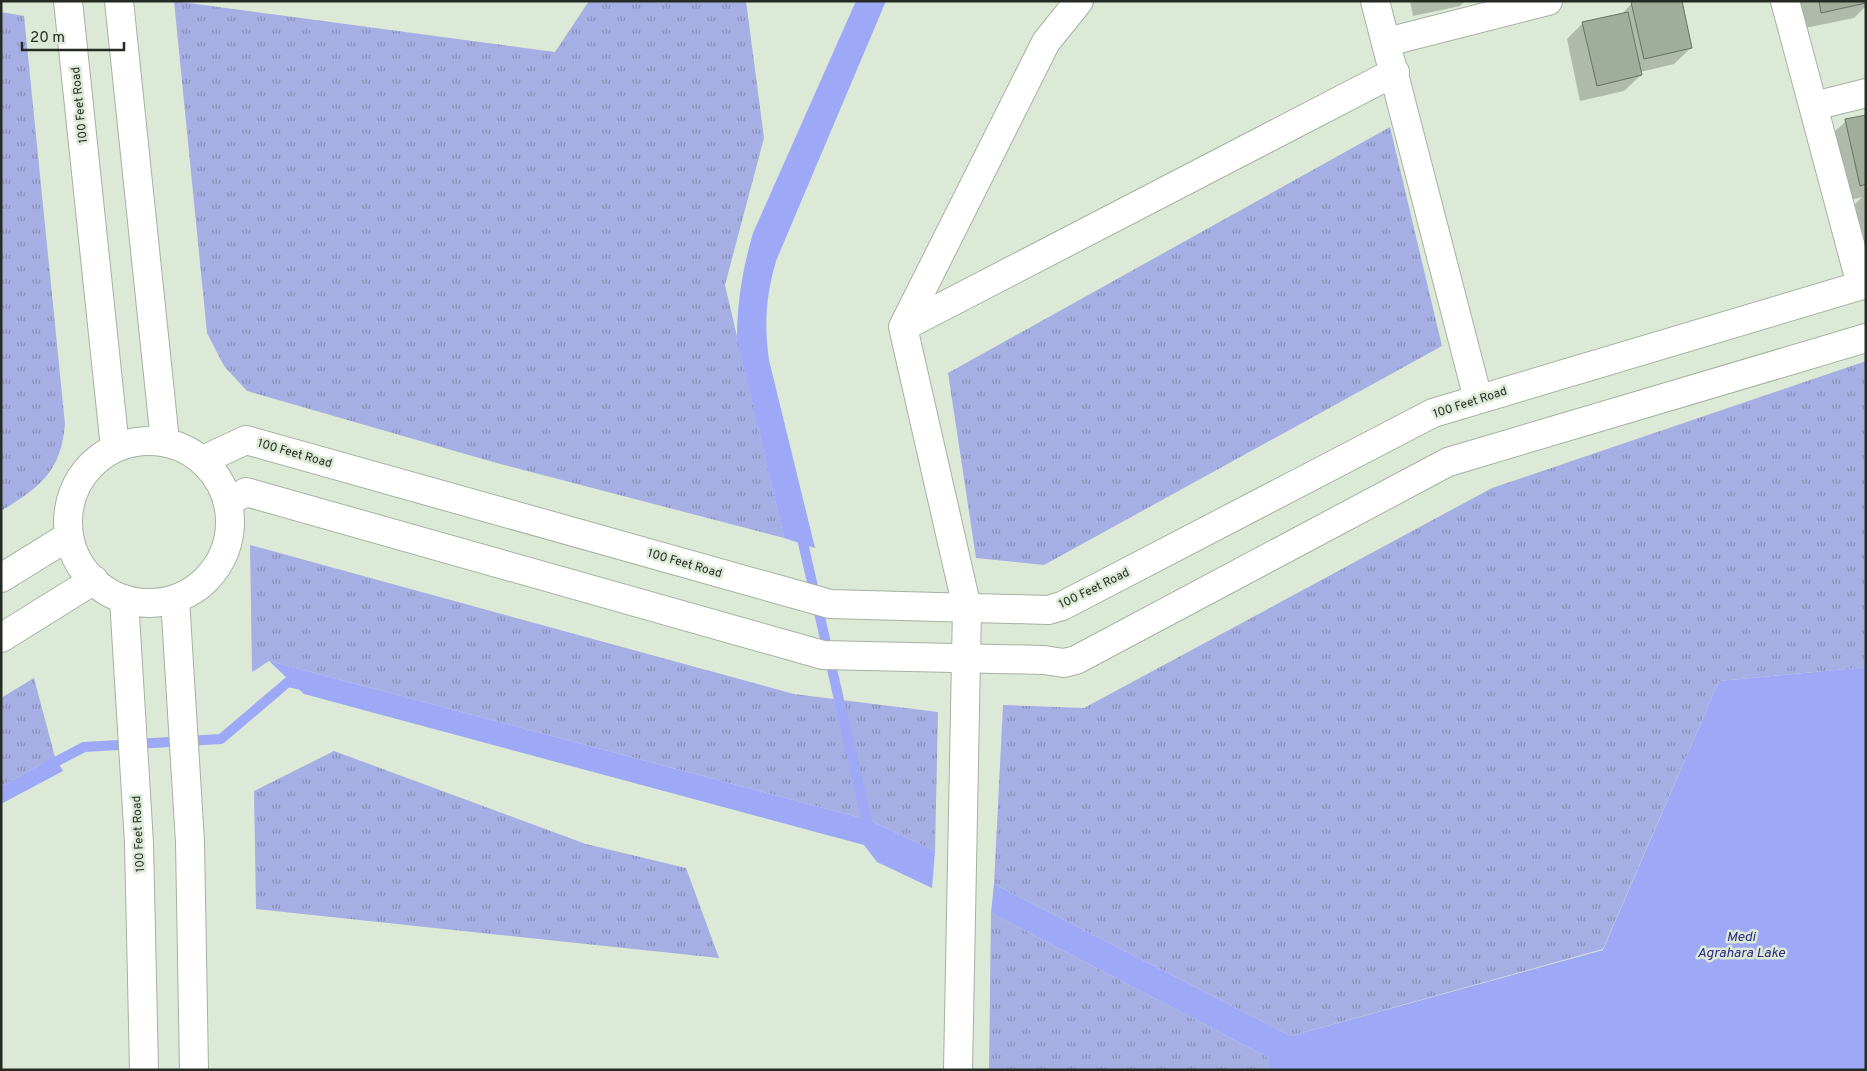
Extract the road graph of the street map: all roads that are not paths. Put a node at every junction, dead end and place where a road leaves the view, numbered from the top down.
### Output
1 (68, 1) edge
2 (119, 1) edge
3 (1079, 1) edge
4 (1375, 1) edge
5 (1548, 1) edge
6 (1785, 1) edge
7 (1386, 42) junction
8 (1395, 72) junction
9 (1866, 93) edge
10 (1814, 106) junction
11 (1863, 285) edge
12 (903, 327) junction
13 (1866, 338) edge
14 (1478, 399) junction
15 (165, 442) junction
16 (115, 448) junction
17 (203, 460) junction
18 (228, 502) junction
19 (69, 536) junction
20 (1, 578) edge
21 (94, 580) junction
22 (124, 599) junction
23 (175, 599) junction
24 (967, 608) junction
25 (1, 638) edge
26 (966, 658) junction
27 (144, 1070) edge
28 (194, 1070) edge
29 (958, 1070) edge

1 - 16 main road, 100 Feet Road
2 - 15 main road
3 - 12 main road
4 - 7 main road
5 - 7 main road
6 - 10 main road
7 - 8 main road
8 - 12 main road
8 - 14 main road
9 - 10 main road
10 - 11 main road
11 - 14 main road, 100 Feet Road
12 - 24 main road
13 - 26 main road
14 - 24 main road, 100 Feet Road
15 - 16 main road
15 - 17 main road
16 - 19 main road
17 - 18 main road
17 - 24 main road, 100 Feet Road
18 - 23 main road
18 - 26 main road
19 - 20 main road
19 - 21 main road
21 - 22 main road
21 - 25 main road
22 - 23 main road
22 - 27 main road, 100 Feet Road
23 - 28 main road
24 - 26 main road
26 - 29 main road

